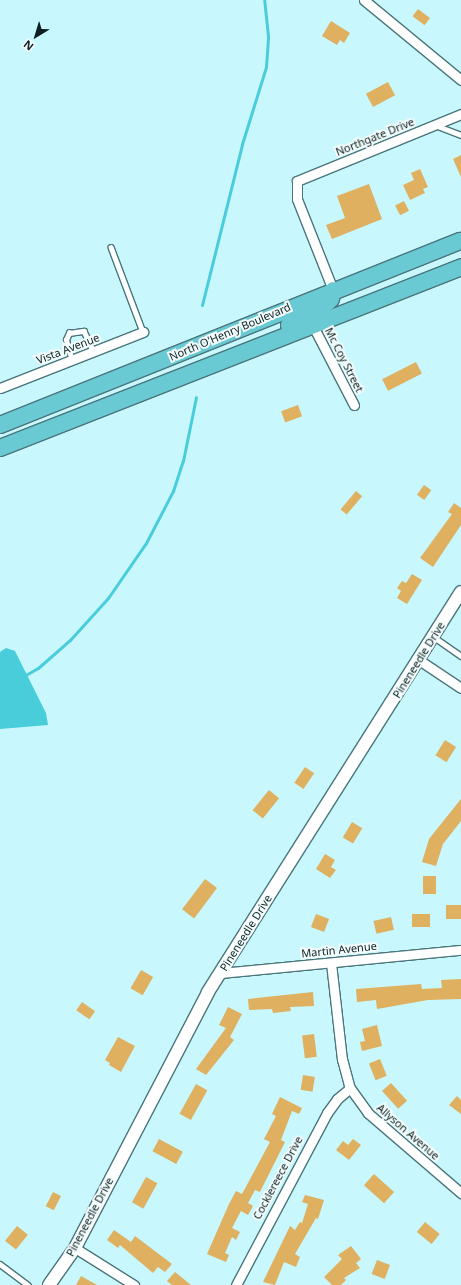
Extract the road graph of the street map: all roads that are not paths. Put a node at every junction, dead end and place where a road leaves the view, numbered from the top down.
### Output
1 (364, 0) edge
2 (461, 80) edge
3 (461, 114) edge
4 (435, 125) junction
5 (461, 135) edge
6 (461, 241) edge
7 (111, 247) dead end
8 (461, 267) edge
9 (333, 290) junction
10 (313, 326) junction
11 (143, 332) joint
12 (94, 352) junction
13 (72, 361) junction
14 (215, 363) junction
15 (120, 377) junction
16 (0, 388) edge
17 (354, 405) dead end
18 (0, 425) edge
19 (0, 436) edge
20 (0, 448) edge
21 (461, 592) edge
22 (434, 637) junction
23 (461, 656) edge
24 (419, 660) junction
25 (461, 688) edge
26 (461, 950) edge
27 (331, 963) junction
28 (220, 973) junction
29 (350, 1088) junction
30 (461, 1193) edge
31 (74, 1248) junction
32 (0, 1264) edge
33 (28, 1285) edge
34 (49, 1285) edge
35 (134, 1285) edge
36 (236, 1285) edge

1 - 2 street
3 - 4 street, Northgate Drive
4 - 5 lane
4 - 9 street, Northgate Drive
6 - 9 highway, North O'Henry Boulevard
7 - 11 lane
8 - 10 highway, North O'Henry Boulevard
9 - 14 highway
9 - 15 highway, North O'Henry Boulevard
10 - 14 highway, North O'Henry Boulevard
10 - 17 street, Mc Coy Street
11 - 12 street, Vista Avenue
12 - 13 street, Vista Avenue
12 - 13 lane
13 - 16 street, Vista Avenue
14 - 20 highway, North O'Henry Boulevard
15 - 18 highway, North O'Henry Boulevard
15 - 19 highway
21 - 22 street, Pineneedle Drive
22 - 23 lane
22 - 24 street, Pineneedle Drive
24 - 25 street
24 - 28 street, Pineneedle Drive
26 - 27 street, Martin Avenue
27 - 28 street, Martin Avenue
27 - 29 street, Allyson Avenue
28 - 31 street, Pineneedle Drive
29 - 30 street, Allyson Avenue
29 - 36 street, Cocklereece Drive
31 - 34 street, Pineneedle Drive
31 - 35 street
32 - 33 lane

